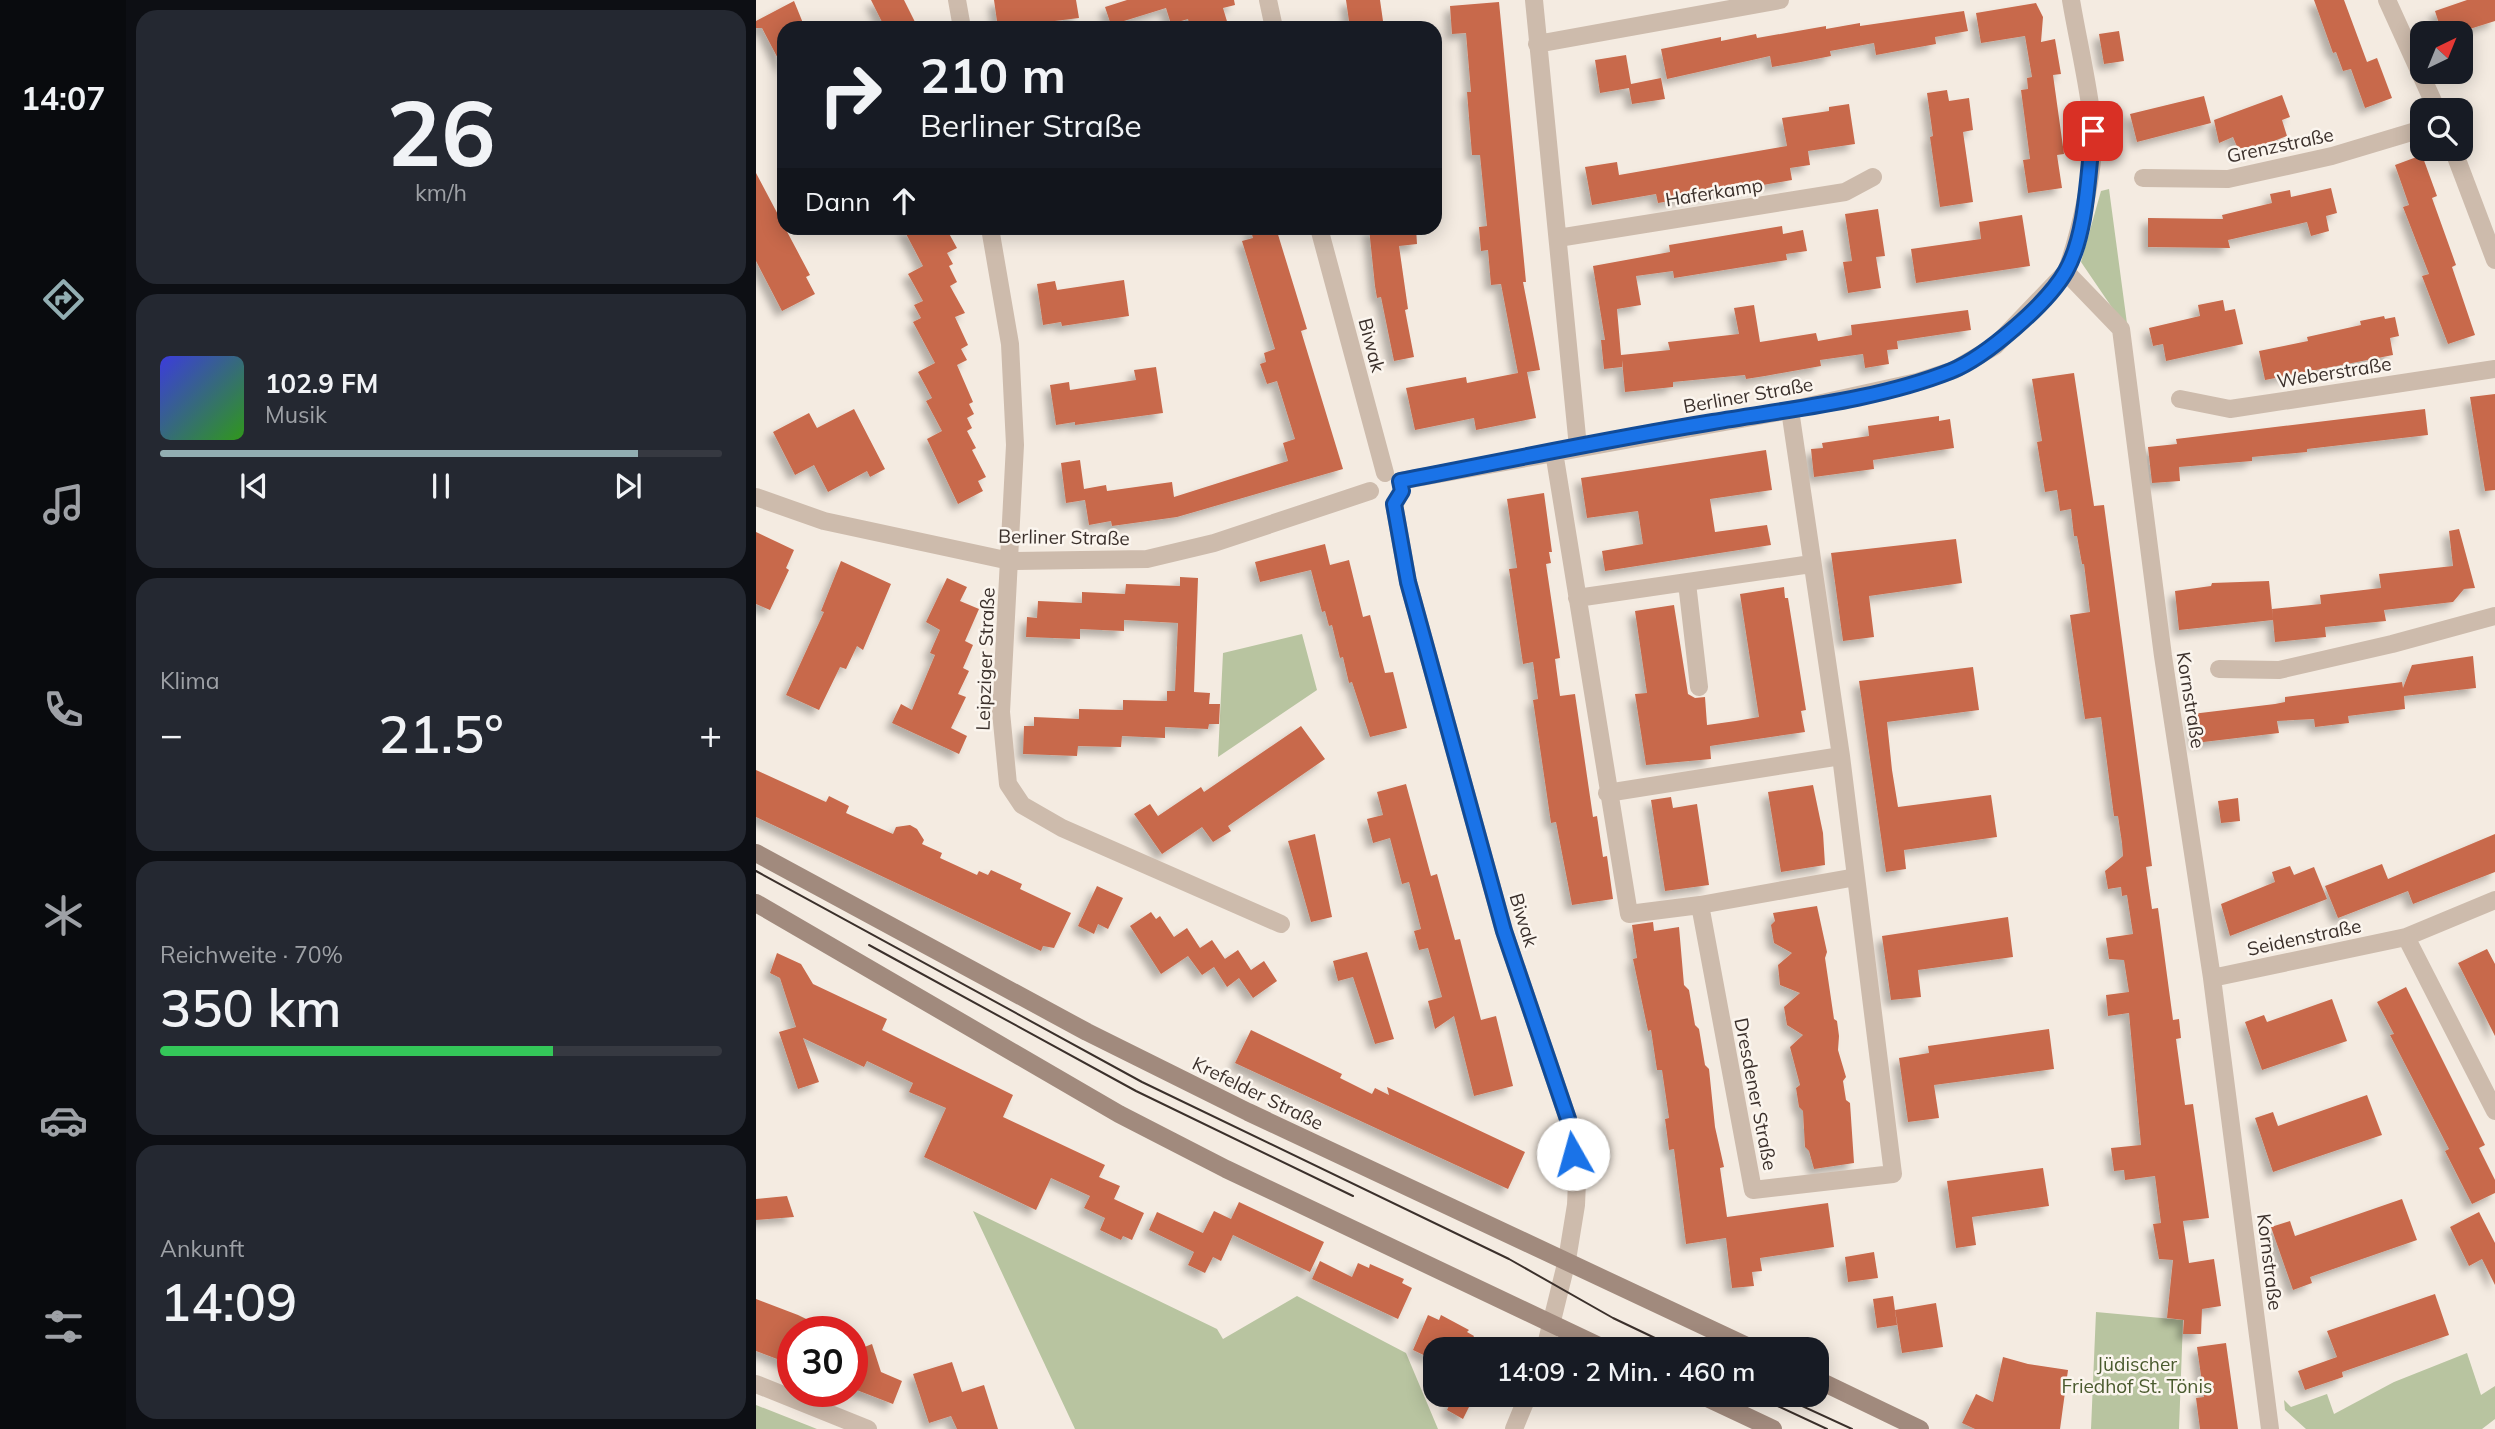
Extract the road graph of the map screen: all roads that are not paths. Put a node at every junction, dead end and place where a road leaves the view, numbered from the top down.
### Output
1 (957, 0) edge
2 (1268, 0) edge
3 (1534, 0) edge
4 (1780, 0) edge
5 (2071, 0) edge
6 (2388, 0) edge
7 (961, 21) edge
8 (1272, 21) edge
9 (1537, 44) junction
10 (2432, 98) edge
11 (2410, 133) edge
12 (2458, 161) edge
13 (1873, 177) dead end
14 (2144, 178) dead end
15 (991, 235) edge
16 (1322, 235) edge
17 (1558, 238) junction
18 (2495, 260) edge
19 (2066, 272) junction
20 (2495, 369) edge
21 (2180, 399) dead end
22 (1790, 410) junction
23 (1578, 447) junction
24 (1554, 452) junction
25 (1392, 477) junction
26 (1370, 491) junction
27 (756, 497) edge
28 (1394, 504) junction
29 (1010, 561) junction
30 (1811, 564) junction
31 (1687, 583) junction
32 (1577, 598) junction
33 (2495, 616) edge
34 (2219, 669) dead end
35 (1699, 687) dead end
36 (1841, 756) junction
37 (1607, 793) junction
38 (756, 853) edge
39 (1856, 877) junction
40 (2495, 900) edge
41 (756, 903) edge
42 (1700, 905) junction
43 (1281, 924) dead end
44 (2406, 937) junction
45 (2212, 978) junction
46 (2495, 1111) edge
47 (1567, 1260) junction
48 (1550, 1323) junction
49 (1547, 1337) edge
50 (1580, 1337) edge
51 (1728, 1337) edge
52 (756, 1384) edge
53 (1829, 1386) edge
54 (1523, 1407) edge
55 (1726, 1407) edge
56 (868, 1429) edge
57 (1514, 1429) edge
58 (1773, 1429) edge
59 (1920, 1429) edge
60 (2270, 1429) edge

1 - 7 street
2 - 8 street
3 - 9 street
4 - 9 street
5 - 19 street
6 - 10 street
9 - 17 street
11 - 14 street, Grenzstraße
12 - 18 street
13 - 17 street, Haferkamp
15 - 29 street, Leipziger Straße
16 - 25 street, Biwak
17 - 23 street
19 - 22 street, Berliner Straße
19 - 45 street, Kornstraße
20 - 21 street, Weberstraße
22 - 23 street, Berliner Straße
22 - 30 street, Dresdener Straße
23 - 24 street, Berliner Straße
24 - 25 street, Berliner Straße
24 - 32 street
25 - 26 street
25 - 28 street
26 - 28 street
26 - 29 street, Berliner Straße
27 - 29 street, Berliner Straße
28 - 47 street, Biwak
29 - 43 street, Leipziger Straße
30 - 31 street
30 - 36 street, Dresdener Straße
31 - 32 street
31 - 35 street
32 - 37 street
33 - 34 street
36 - 37 street
36 - 39 street, Dresdener Straße
37 - 42 street
38 - 47 main road, Krefelder Straße
39 - 42 street
39 - 42 street, Dresdener Straße
40 - 44 street, Seidenstraße
41 - 48 main road
44 - 45 street, Seidenstraße
44 - 46 street
45 - 60 street, Kornstraße
47 - 48 street, Biwak
47 - 51 main road, Krefelder Straße
48 - 49 street, Biwak
48 - 50 main road
52 - 56 street
53 - 59 main road
54 - 57 street
55 - 58 main road

